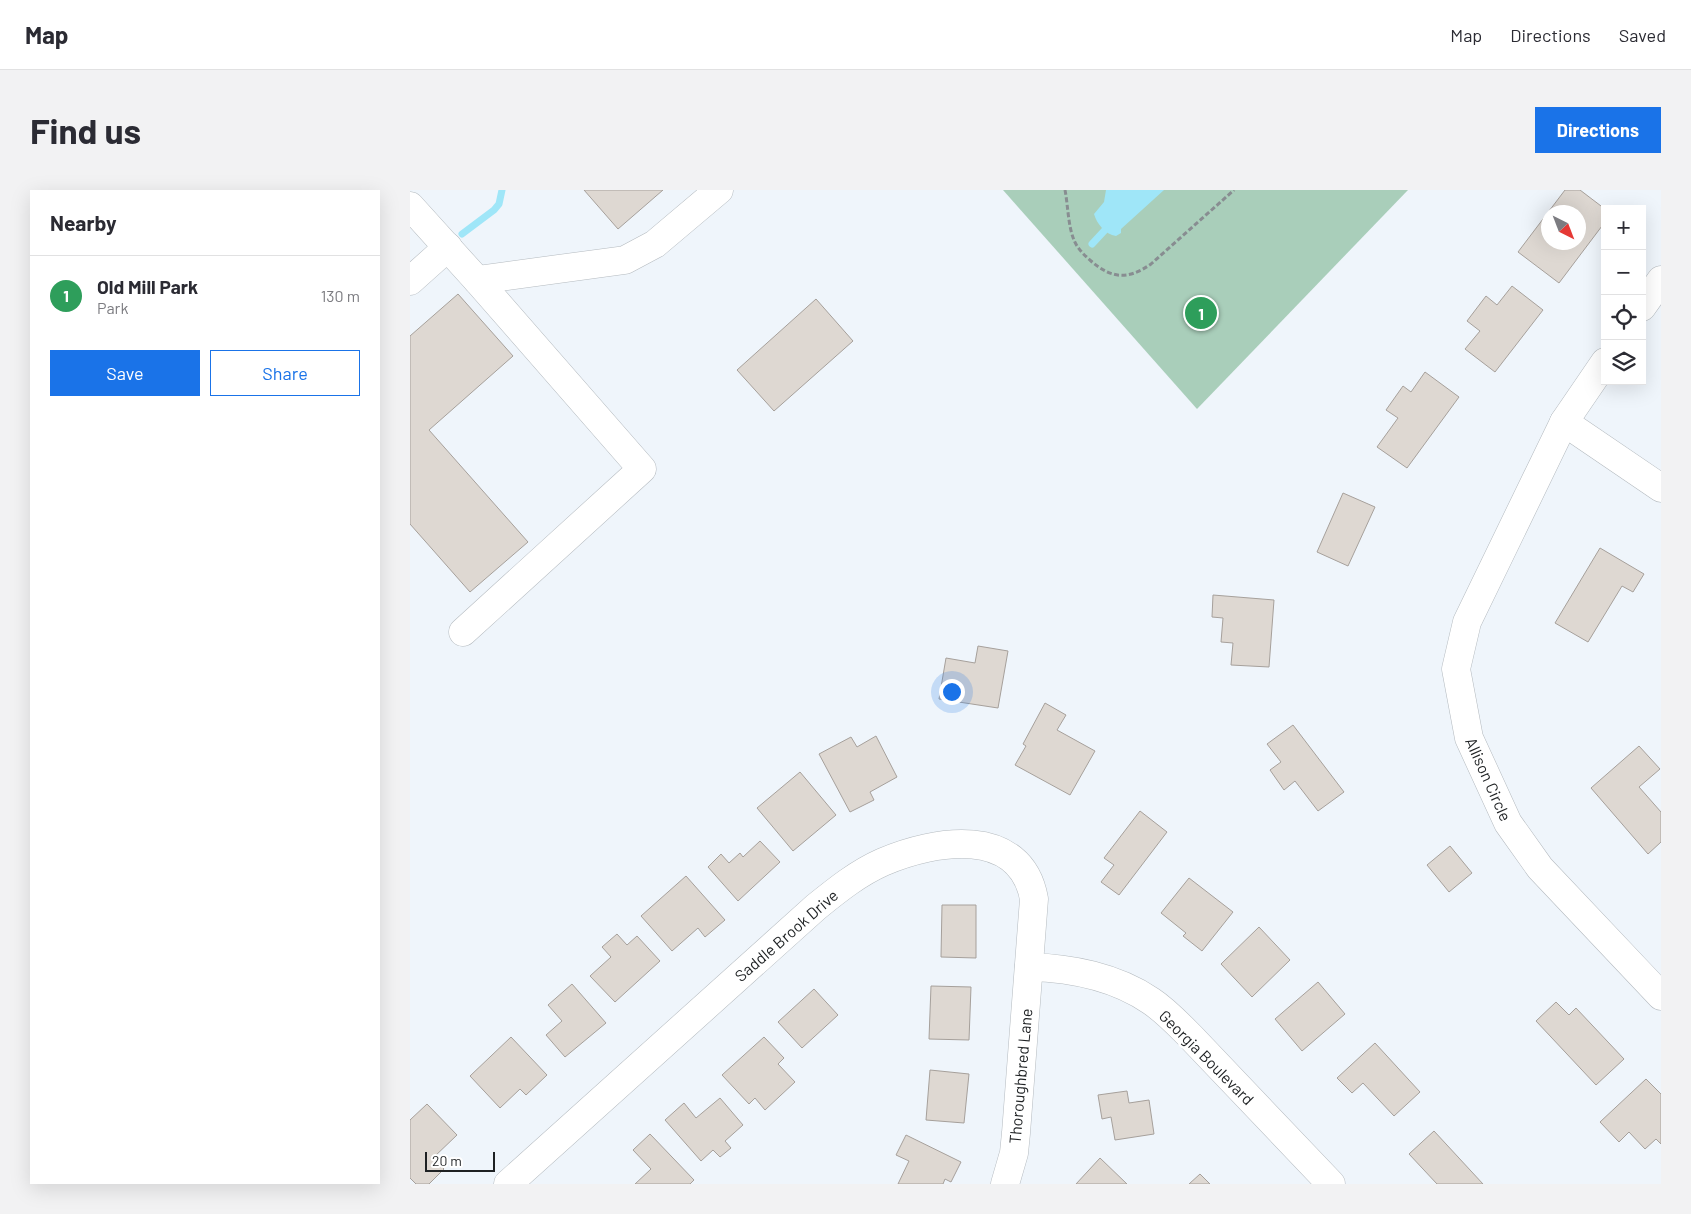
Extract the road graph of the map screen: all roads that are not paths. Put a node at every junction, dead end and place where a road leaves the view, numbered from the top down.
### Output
1 (718, 190) edge
2 (410, 206) edge
3 (448, 247) junction
4 (477, 280) junction
5 (1661, 280) edge
6 (410, 281) edge
7 (1646, 301) edge
8 (1601, 368) edge
9 (1564, 422) junction
10 (1661, 488) edge
11 (463, 632) dead end
12 (1029, 967) junction
13 (1661, 996) edge
14 (508, 1184) edge
15 (1005, 1184) edge
16 (1331, 1184) edge

1 - 4 street
2 - 3 street
3 - 4 street
3 - 6 street
4 - 11 street
5 - 7 street
8 - 9 street, Allison Circle
9 - 10 street
9 - 13 street, Allison Circle
12 - 14 street, Saddle Brook Drive
12 - 15 street, Thoroughbred Lane
12 - 16 street, Georgia Boulevard

